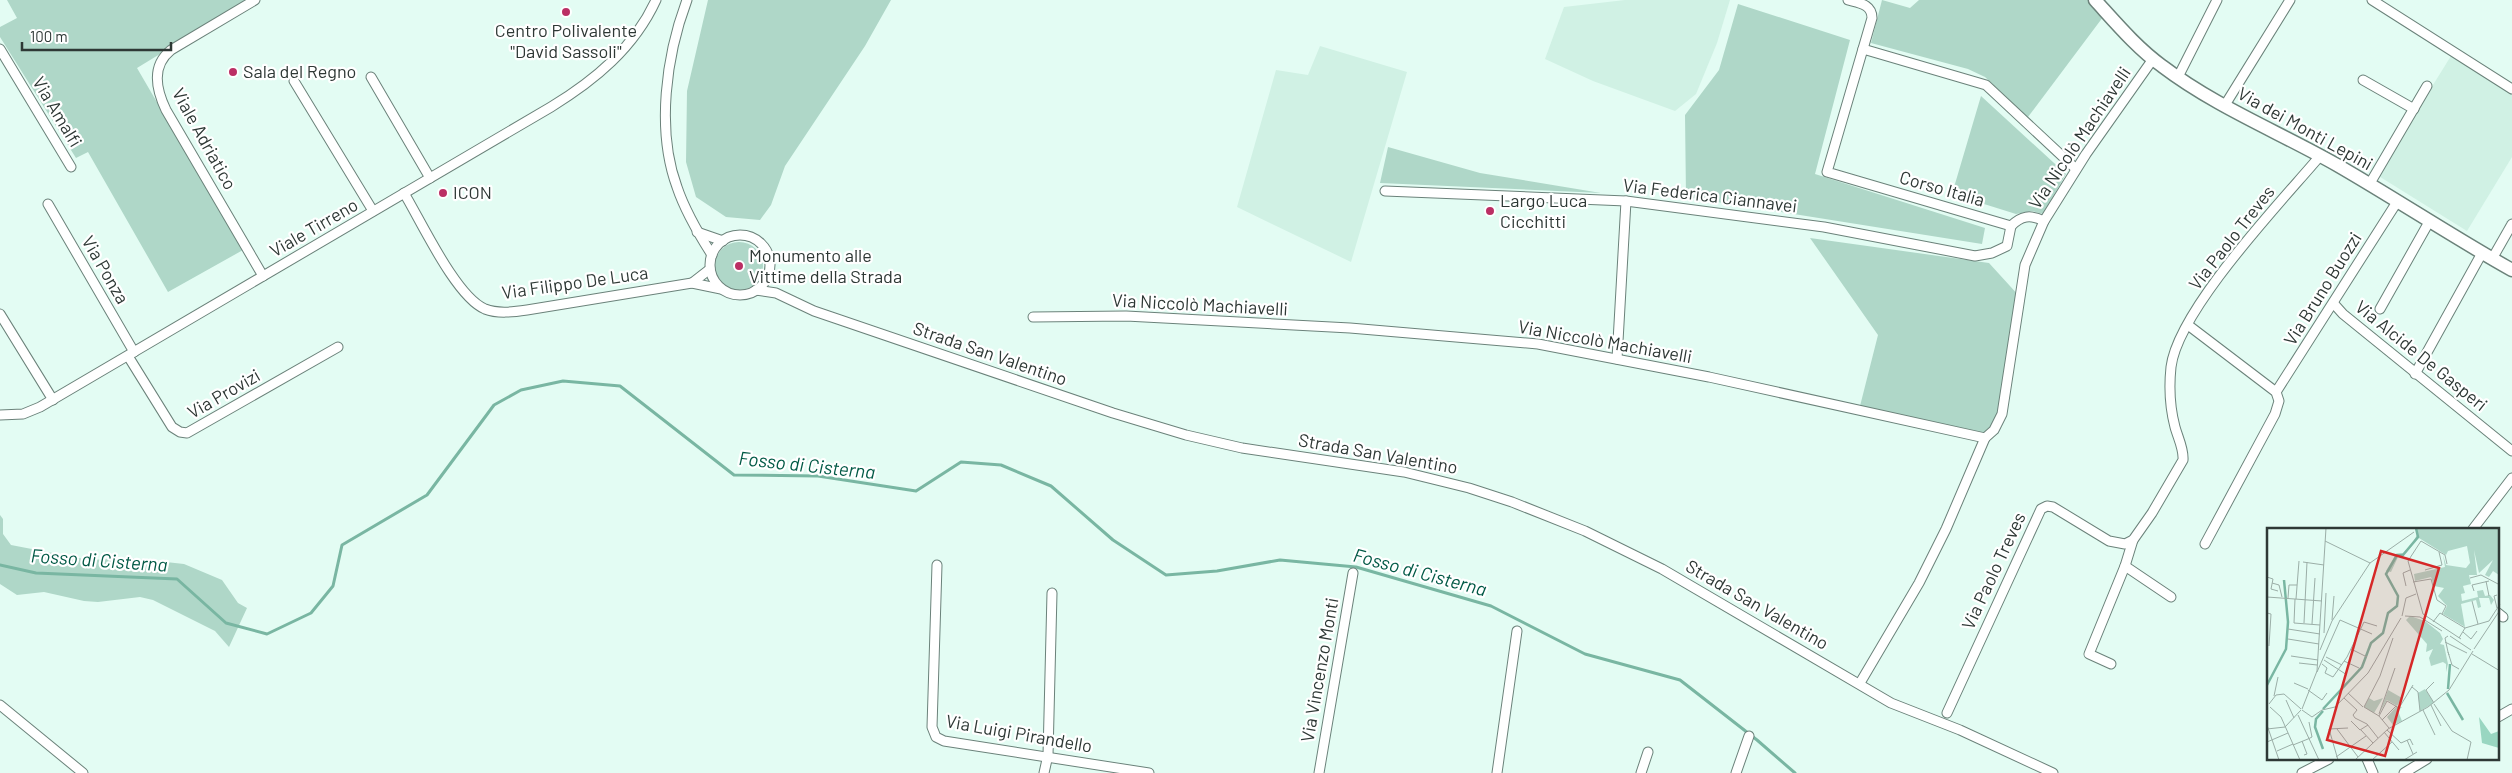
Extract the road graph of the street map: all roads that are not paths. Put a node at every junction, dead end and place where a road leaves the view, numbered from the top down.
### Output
1 (255, 0) edge
2 (656, 0) edge
3 (686, 0) edge
4 (1848, 0) edge
5 (2095, 0) edge
6 (2217, 0) edge
7 (2290, 0) edge
8 (2372, 0) edge
9 (0, 49) edge
10 (1863, 49) junction
11 (2153, 59) junction
12 (371, 77) dead end
13 (2178, 77) junction
14 (2363, 80) dead end
15 (294, 81) dead end
16 (2427, 86) dead end
17 (2512, 89) edge
18 (2225, 105) junction
19 (2414, 109) junction
20 (2320, 156) junction
21 (71, 167) dead end
22 (2076, 168) junction
23 (430, 178) junction
24 (2369, 185) junction
25 (1385, 191) dead end
26 (404, 193) junction
27 (1626, 201) junction
28 (2397, 202) junction
29 (48, 204) dead end
30 (373, 211) junction
31 (2044, 221) junction
32 (2429, 222) junction
33 (2512, 224) edge
34 (2011, 226) junction
35 (697, 232) junction
36 (723, 240) junction
37 (712, 255) junction
38 (2487, 256) junction
39 (2511, 266) edge
40 (710, 269) junction
41 (263, 276) junction
42 (768, 276) junction
43 (692, 282) junction
44 (721, 289) junction
45 (756, 290) junction
46 (776, 293) junction
47 (2334, 304) junction
48 (2380, 309) dead end
49 (0, 314) edge
50 (1033, 318) dead end
51 (2188, 325) junction
52 (338, 347) dead end
53 (131, 354) junction
54 (1617, 359) junction
55 (2415, 374) junction
56 (2276, 392) junction
57 (53, 400) junction
58 (0, 415) edge
59 (1984, 438) junction
60 (2512, 451) edge
61 (2512, 478) edge
62 (2474, 528) edge
63 (2133, 540) junction
64 (2205, 544) dead end
65 (937, 565) dead end
66 (2125, 566) junction
67 (1353, 573) dead end
68 (1052, 593) dead end
69 (2171, 597) dead end
70 (1517, 631) dead end
71 (2111, 664) dead end
72 (1860, 683) junction
73 (0, 705) edge
74 (2512, 708) edge
75 (1947, 713) dead end
76 (2500, 716) edge
77 (1749, 736) dead end
78 (1648, 752) dead end
79 (1048, 755) junction
80 (2327, 760) edge
81 (2367, 760) edge
82 (2425, 760) edge
83 (83, 773) edge
84 (1044, 773) edge
85 (1149, 773) edge
86 (1319, 773) edge
87 (1497, 773) edge
88 (1641, 773) edge
89 (1736, 773) edge
90 (2053, 773) edge
91 (2302, 773) edge
92 (2373, 773) edge
93 (2404, 773) edge

1 - 41 street, Viale Adriatico
2 - 23 street, Viale Tirreno
3 - 35 street
4 - 10 street
5 - 11 street, Via dei Monti Lepini
6 - 13 street
7 - 18 street
8 - 17 street
9 - 21 street, Via Amalfi
10 - 22 street
10 - 34 street, Corso Italia
11 - 13 street, Via dei Monti Lepini
11 - 22 street, Via Nicolò Machiavelli
12 - 23 street
13 - 18 street, Via dei Monti Lepini
14 - 19 street
15 - 30 street
16 - 19 street
18 - 20 street, Via dei Monti Lepini
19 - 24 street
20 - 24 street, Via dei Monti Lepini
20 - 51 street, Via Paolo Treves
22 - 31 street, Via Nicolò Machiavelli
23 - 26 street, Viale Tirreno
24 - 28 street, Via dei Monti Lepini
25 - 27 street, Via Federica Ciannavei
26 - 30 street, Viale Tirreno
26 - 43 street, Via Filippo De Luca
27 - 34 street, Via Federica Ciannavei
27 - 54 street
28 - 32 street, Via dei Monti Lepini
28 - 47 street, Via Bruno Buozzi
29 - 53 street, Via Ponza
30 - 41 street, Viale Tirreno
31 - 34 street
31 - 59 street, Via Nicolò Machiavelli
32 - 38 street, Via dei Monti Lepini
32 - 48 street
33 - 38 street
35 - 36 street
35 - 37 street
36 - 37 street
36 - 42 street
37 - 40 street
38 - 39 street, Via dei Monti Lepini
38 - 55 street
40 - 43 street
40 - 44 street
41 - 53 street, Viale Tirreno
42 - 45 street
42 - 46 street
43 - 44 street
44 - 45 street
45 - 46 street, Strada San Valentino
46 - 72 street, Strada San Valentino
47 - 55 street, Via Alcide De Gasperi
47 - 56 street, Via Bruno Buozzi
49 - 57 street
50 - 54 street, Via Niccolò Machiavelli
51 - 56 street
51 - 63 street, Via Paolo Treves
52 - 53 street, Via Provizi
53 - 57 street, Viale Tirreno
54 - 59 street, Via Niccolò Machiavelli
55 - 60 street, Via Alcide De Gasperi
56 - 64 street
57 - 58 street, Viale Tirreno
59 - 72 street
61 - 62 street
63 - 66 street
63 - 75 street, Via Paolo Treves
65 - 79 street, Via Luigi Pirandello
66 - 69 street
66 - 71 street
67 - 86 street, Via Vincenzo Monti
68 - 79 street
70 - 87 street
72 - 90 street, Strada San Valentino
73 - 83 street
74 - 76 street
77 - 89 street
78 - 88 street
79 - 84 street
79 - 85 street, Via Luigi Pirandello
80 - 91 street
81 - 92 street
82 - 93 street

